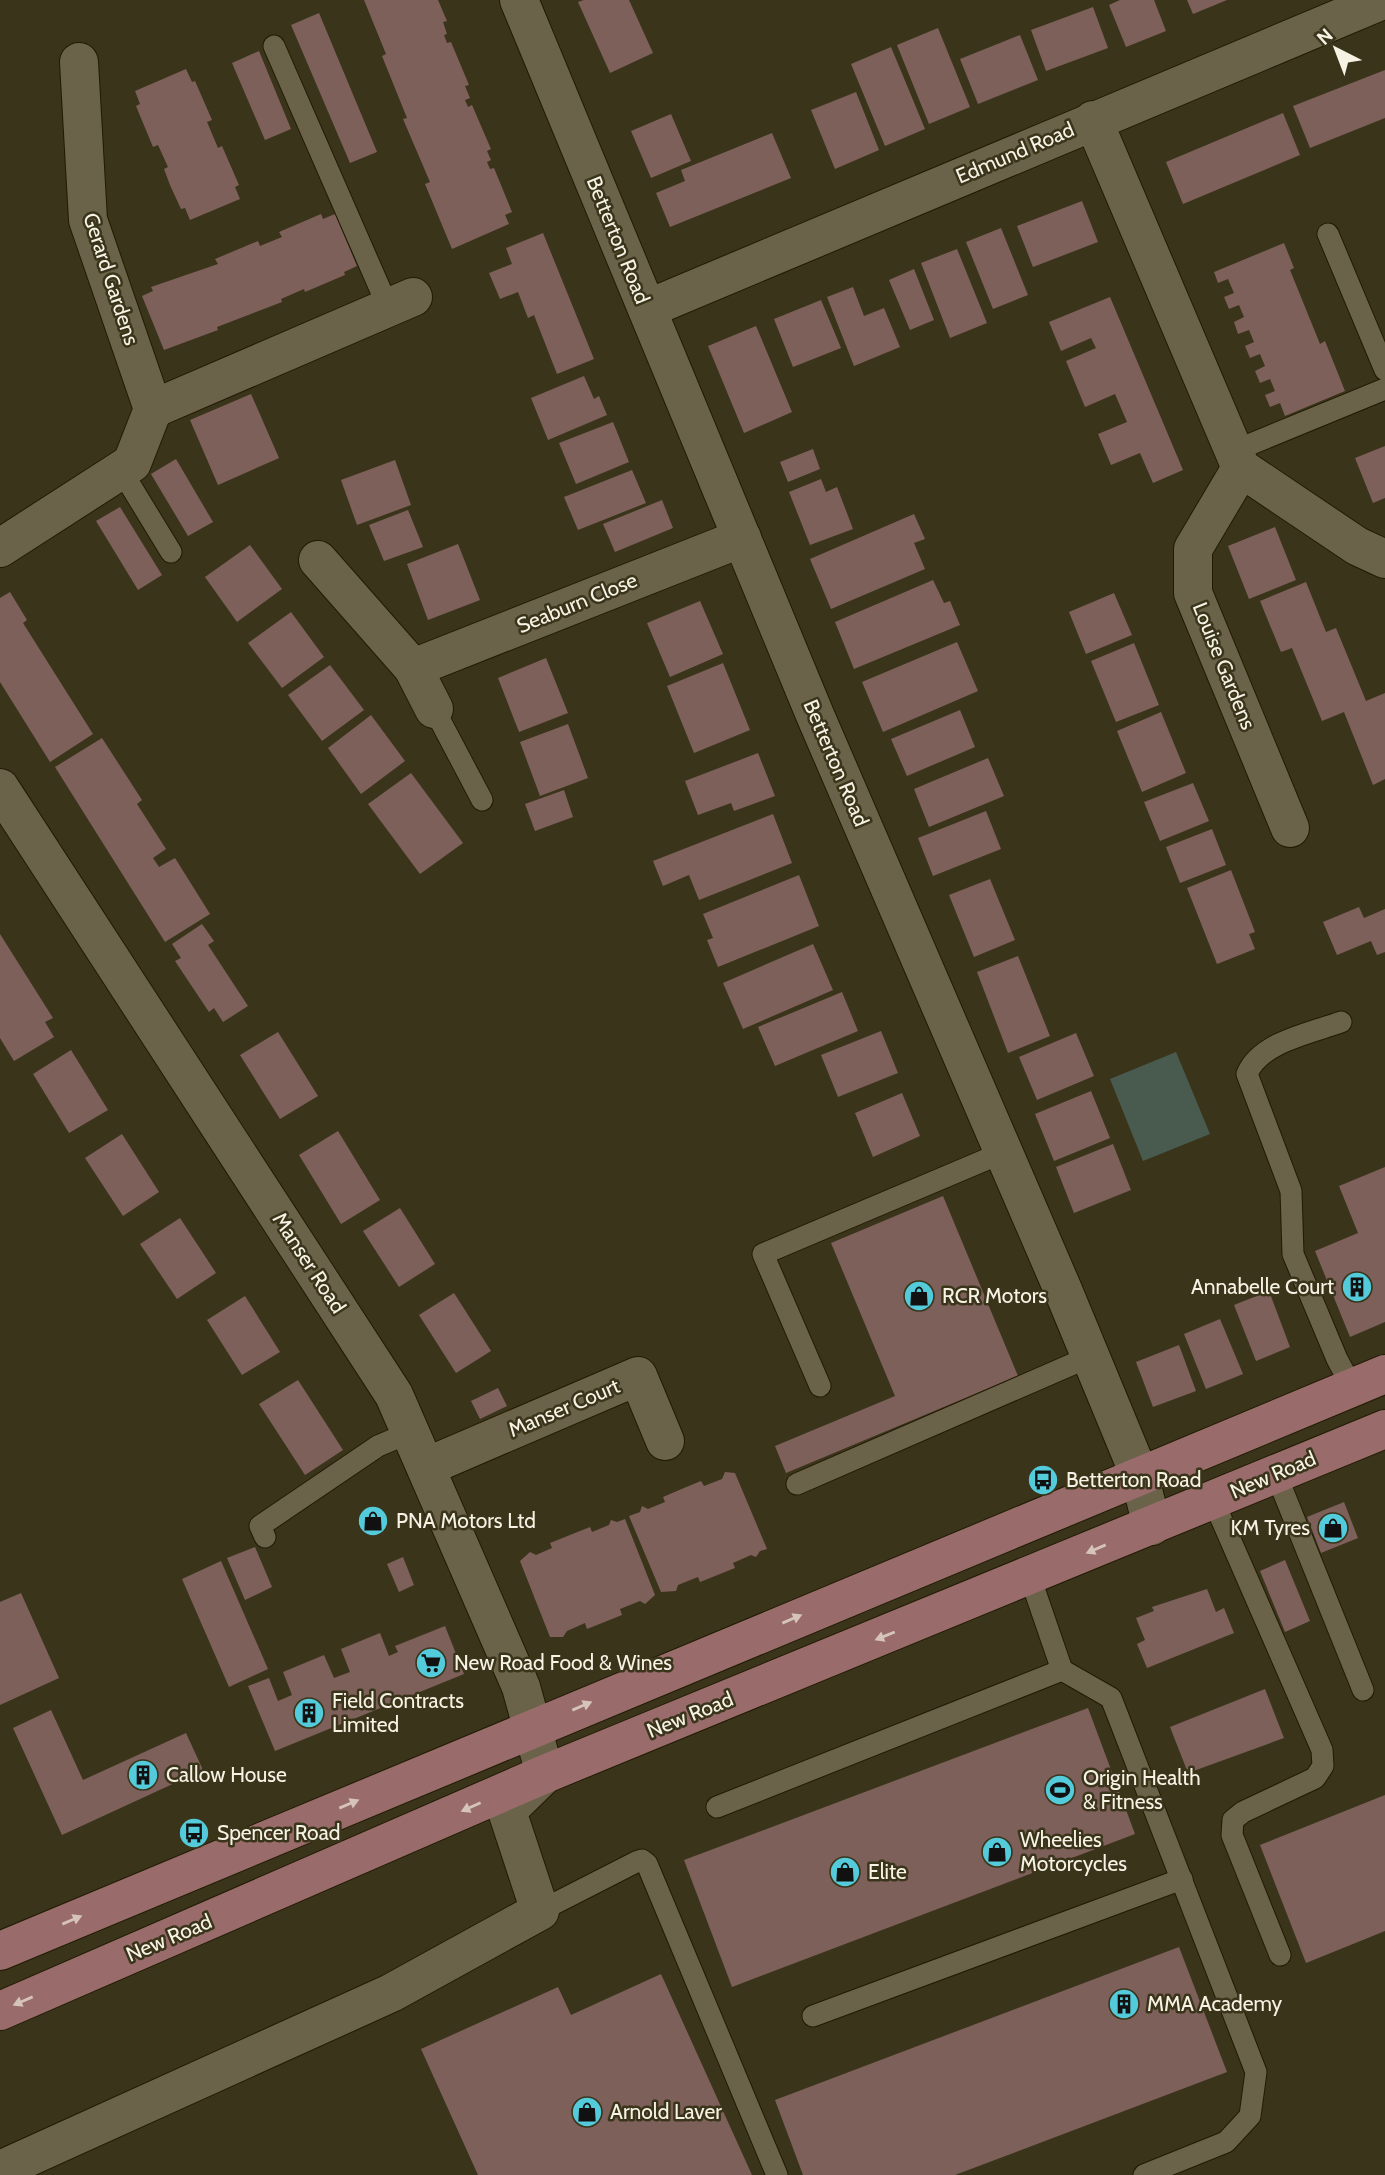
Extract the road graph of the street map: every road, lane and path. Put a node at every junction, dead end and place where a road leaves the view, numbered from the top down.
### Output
1 (519, 0) edge
2 (1383, 0) edge
3 (275, 46) dead end
4 (79, 62) dead end
5 (1093, 120) junction
6 (1328, 234) dead end
7 (400, 302) joint
8 (647, 309) junction
9 (1385, 370) edge
10 (1385, 389) edge
11 (153, 409) junction
12 (1237, 460) junction
13 (121, 470) junction
14 (742, 538) junction
15 (0, 548) edge
16 (171, 552) dead end
17 (1385, 559) edge
18 (318, 560) dead end
19 (413, 668) junction
20 (434, 709) joint
21 (0, 788) edge
22 (482, 800) dead end
23 (1290, 828) dead end
24 (1341, 1022) dead end
25 (1004, 1152) junction
26 (1089, 1357) junction
27 (1369, 1380) edge
28 (820, 1386) dead end
29 (1385, 1429) edge
30 (411, 1432) junction
31 (665, 1441) dead end
32 (426, 1467) junction
33 (1139, 1474) junction
34 (1276, 1474) junction
35 (797, 1484) dead end
36 (1213, 1500) junction
37 (1152, 1526) junction
38 (265, 1538) dead end
39 (1030, 1577) junction
40 (1062, 1671) junction
41 (1363, 1690) dead end
42 (531, 1727) junction
43 (545, 1774) junction
44 (716, 1807) dead end
45 (1182, 1879) junction
46 (540, 1911) junction
47 (0, 1951) edge
48 (1279, 1955) dead end
49 (0, 2011) edge
50 (813, 2016) dead end
51 (0, 2170) edge
52 (777, 2175) edge
53 (1144, 2175) edge

1 - 8 street, Betterton Road
2 - 5 street, Edmund Road
3 - 7 lane
4 - 11 street, Gerard Gardens
5 - 8 street, Edmund Road
5 - 12 street
6 - 9 lane
7 - 11 street
8 - 14 street, Betterton Road
10 - 12 lane
11 - 13 street
12 - 17 street
12 - 23 street, Louise Gardens
13 - 15 street
13 - 16 lane
14 - 19 street, Seaburn Close
14 - 25 street, Betterton Road
18 - 19 street
19 - 20 street
20 - 22 lane
21 - 30 street, Manser Road
24 - 27 lane
25 - 26 street, Betterton Road
25 - 28 lane
26 - 33 street, Betterton Road
26 - 35 lane
27 - 33 main road
29 - 34 main road, New Road
30 - 32 street, Manser Road
30 - 38 lane
31 - 32 street, Manser Court
32 - 42 street, Manser Road
33 - 37 street, Betterton Road
42 -> 33 main road
34 - 36 main road, New Road
34 - 41 lane
36 - 37 main road, New Road
36 - 48 lane
37 -> 39 main road, New Road
39 - 40 lane
39 -> 43 main road, New Road
40 - 44 lane
40 - 45 lane
42 - 43 street, Manser Road
47 -> 42 main road
43 - 46 street
43 -> 49 main road, New Road
45 - 50 lane
45 - 53 lane
46 - 51 street
46 - 52 lane

